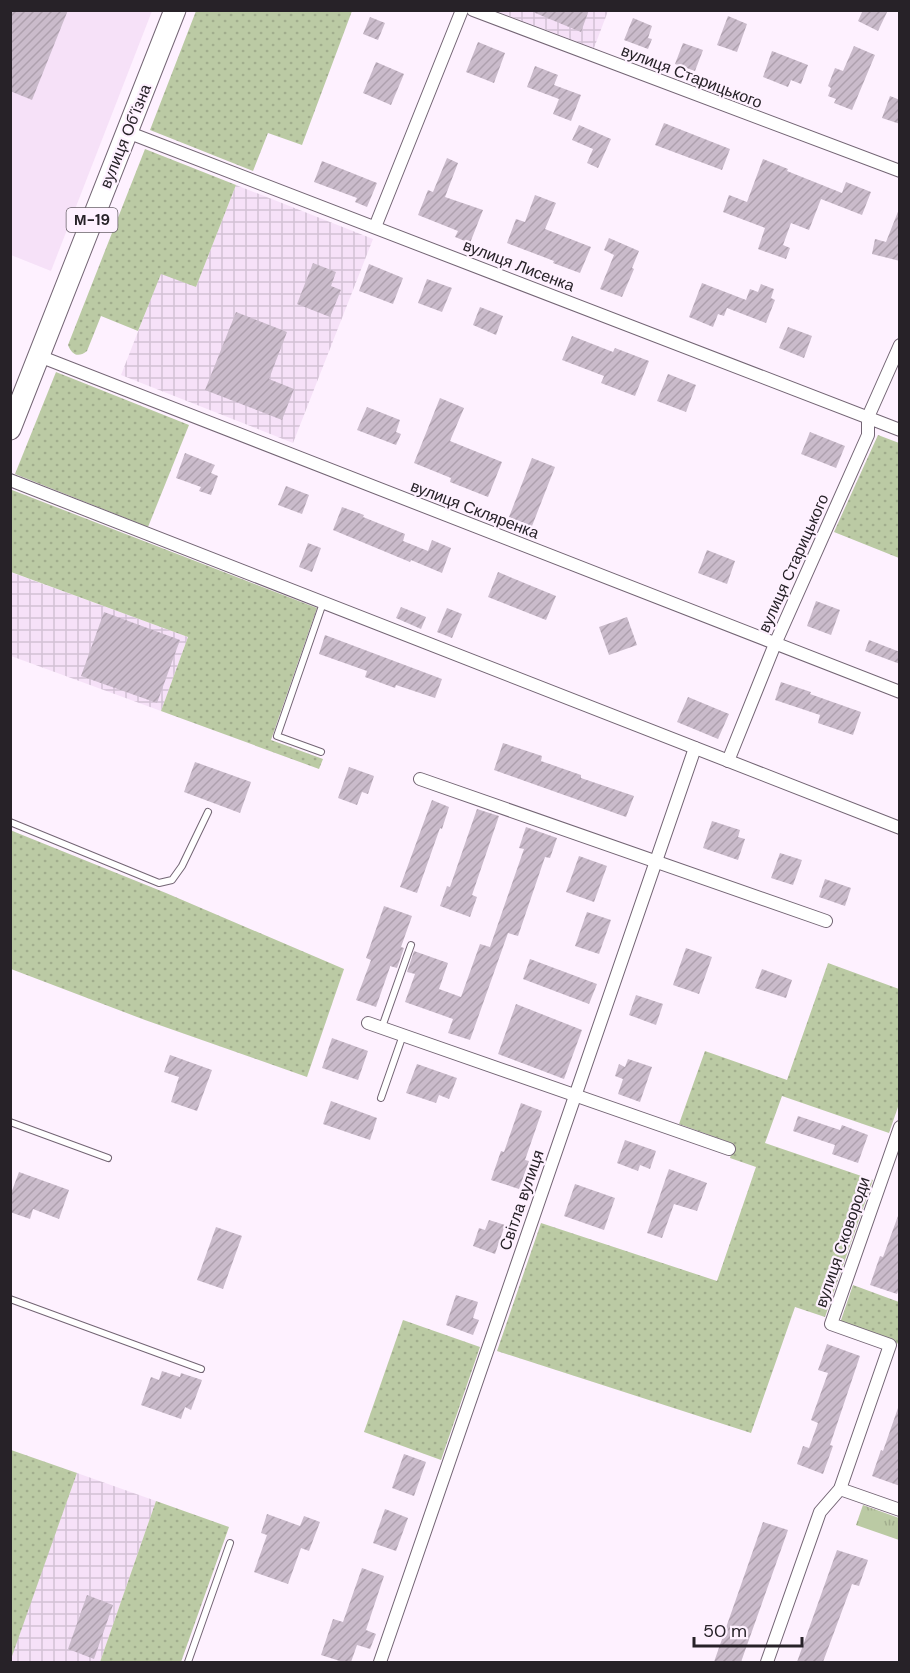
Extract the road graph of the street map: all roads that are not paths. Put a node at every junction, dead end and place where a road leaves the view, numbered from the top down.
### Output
1 (175, 10) edge
2 (462, 10) edge
3 (473, 10) edge
4 (127, 132) junction
5 (900, 171) edge
6 (375, 227) junction
7 (900, 345) edge
8 (39, 356) junction
9 (868, 417) junction
10 (10, 429) edge
11 (900, 430) edge
12 (10, 480) edge
13 (323, 603) junction
14 (775, 644) junction
15 (900, 692) edge
16 (695, 748) junction
17 (321, 752) dead end
18 (728, 762) junction
19 (420, 779) dead end
20 (208, 812) dead end
21 (10, 822) edge
22 (900, 828) edge
23 (656, 861) junction
24 (826, 921) dead end
25 (411, 945) dead end
26 (368, 1023) dead end
27 (382, 1028) junction
28 (403, 1035) junction
29 (574, 1095) junction
30 (381, 1098) dead end
31 (10, 1122) edge
32 (900, 1127) edge
33 (729, 1149) dead end
34 (108, 1158) dead end
35 (10, 1299) edge
36 (201, 1369) dead end
37 (840, 1489) junction
38 (900, 1510) edge
39 (230, 1543) dead end
40 (188, 1662) edge
41 (380, 1662) edge
42 (767, 1662) edge

1 - 4 highway, вулиця Об’їзна / М-19
2 - 6 street
3 - 5 street, вулиця Старицького
4 - 6 street, вулиця Лисенка
4 - 8 highway, вулиця Об’їзна / М-19
6 - 9 street, вулиця Лисенка
7 - 9 street, вулиця Старицького
8 - 10 highway, вулиця Об’їзна / М-19
8 - 14 street, вулиця Скляренка
9 - 11 street, вулиця Лисенка
9 - 14 street, вулиця Старицького
12 - 13 street
13 - 16 street
13 - 17 lane
14 - 15 street, вулиця Скляренка
14 - 18 street, вулиця Старицького
16 - 18 street
16 - 23 street, Світла вулиця
18 - 22 street
19 - 23 street
20 - 21 lane
23 - 24 street
23 - 29 street, Світла вулиця
25 - 27 lane
26 - 27 street
27 - 28 street
28 - 29 street
28 - 30 lane
29 - 33 street
29 - 41 street, Світла вулиця
31 - 34 lane
32 - 37 street, вулиця Сковороди
35 - 36 lane
37 - 38 street
37 - 42 street, вулиця Сковороди
39 - 40 lane

